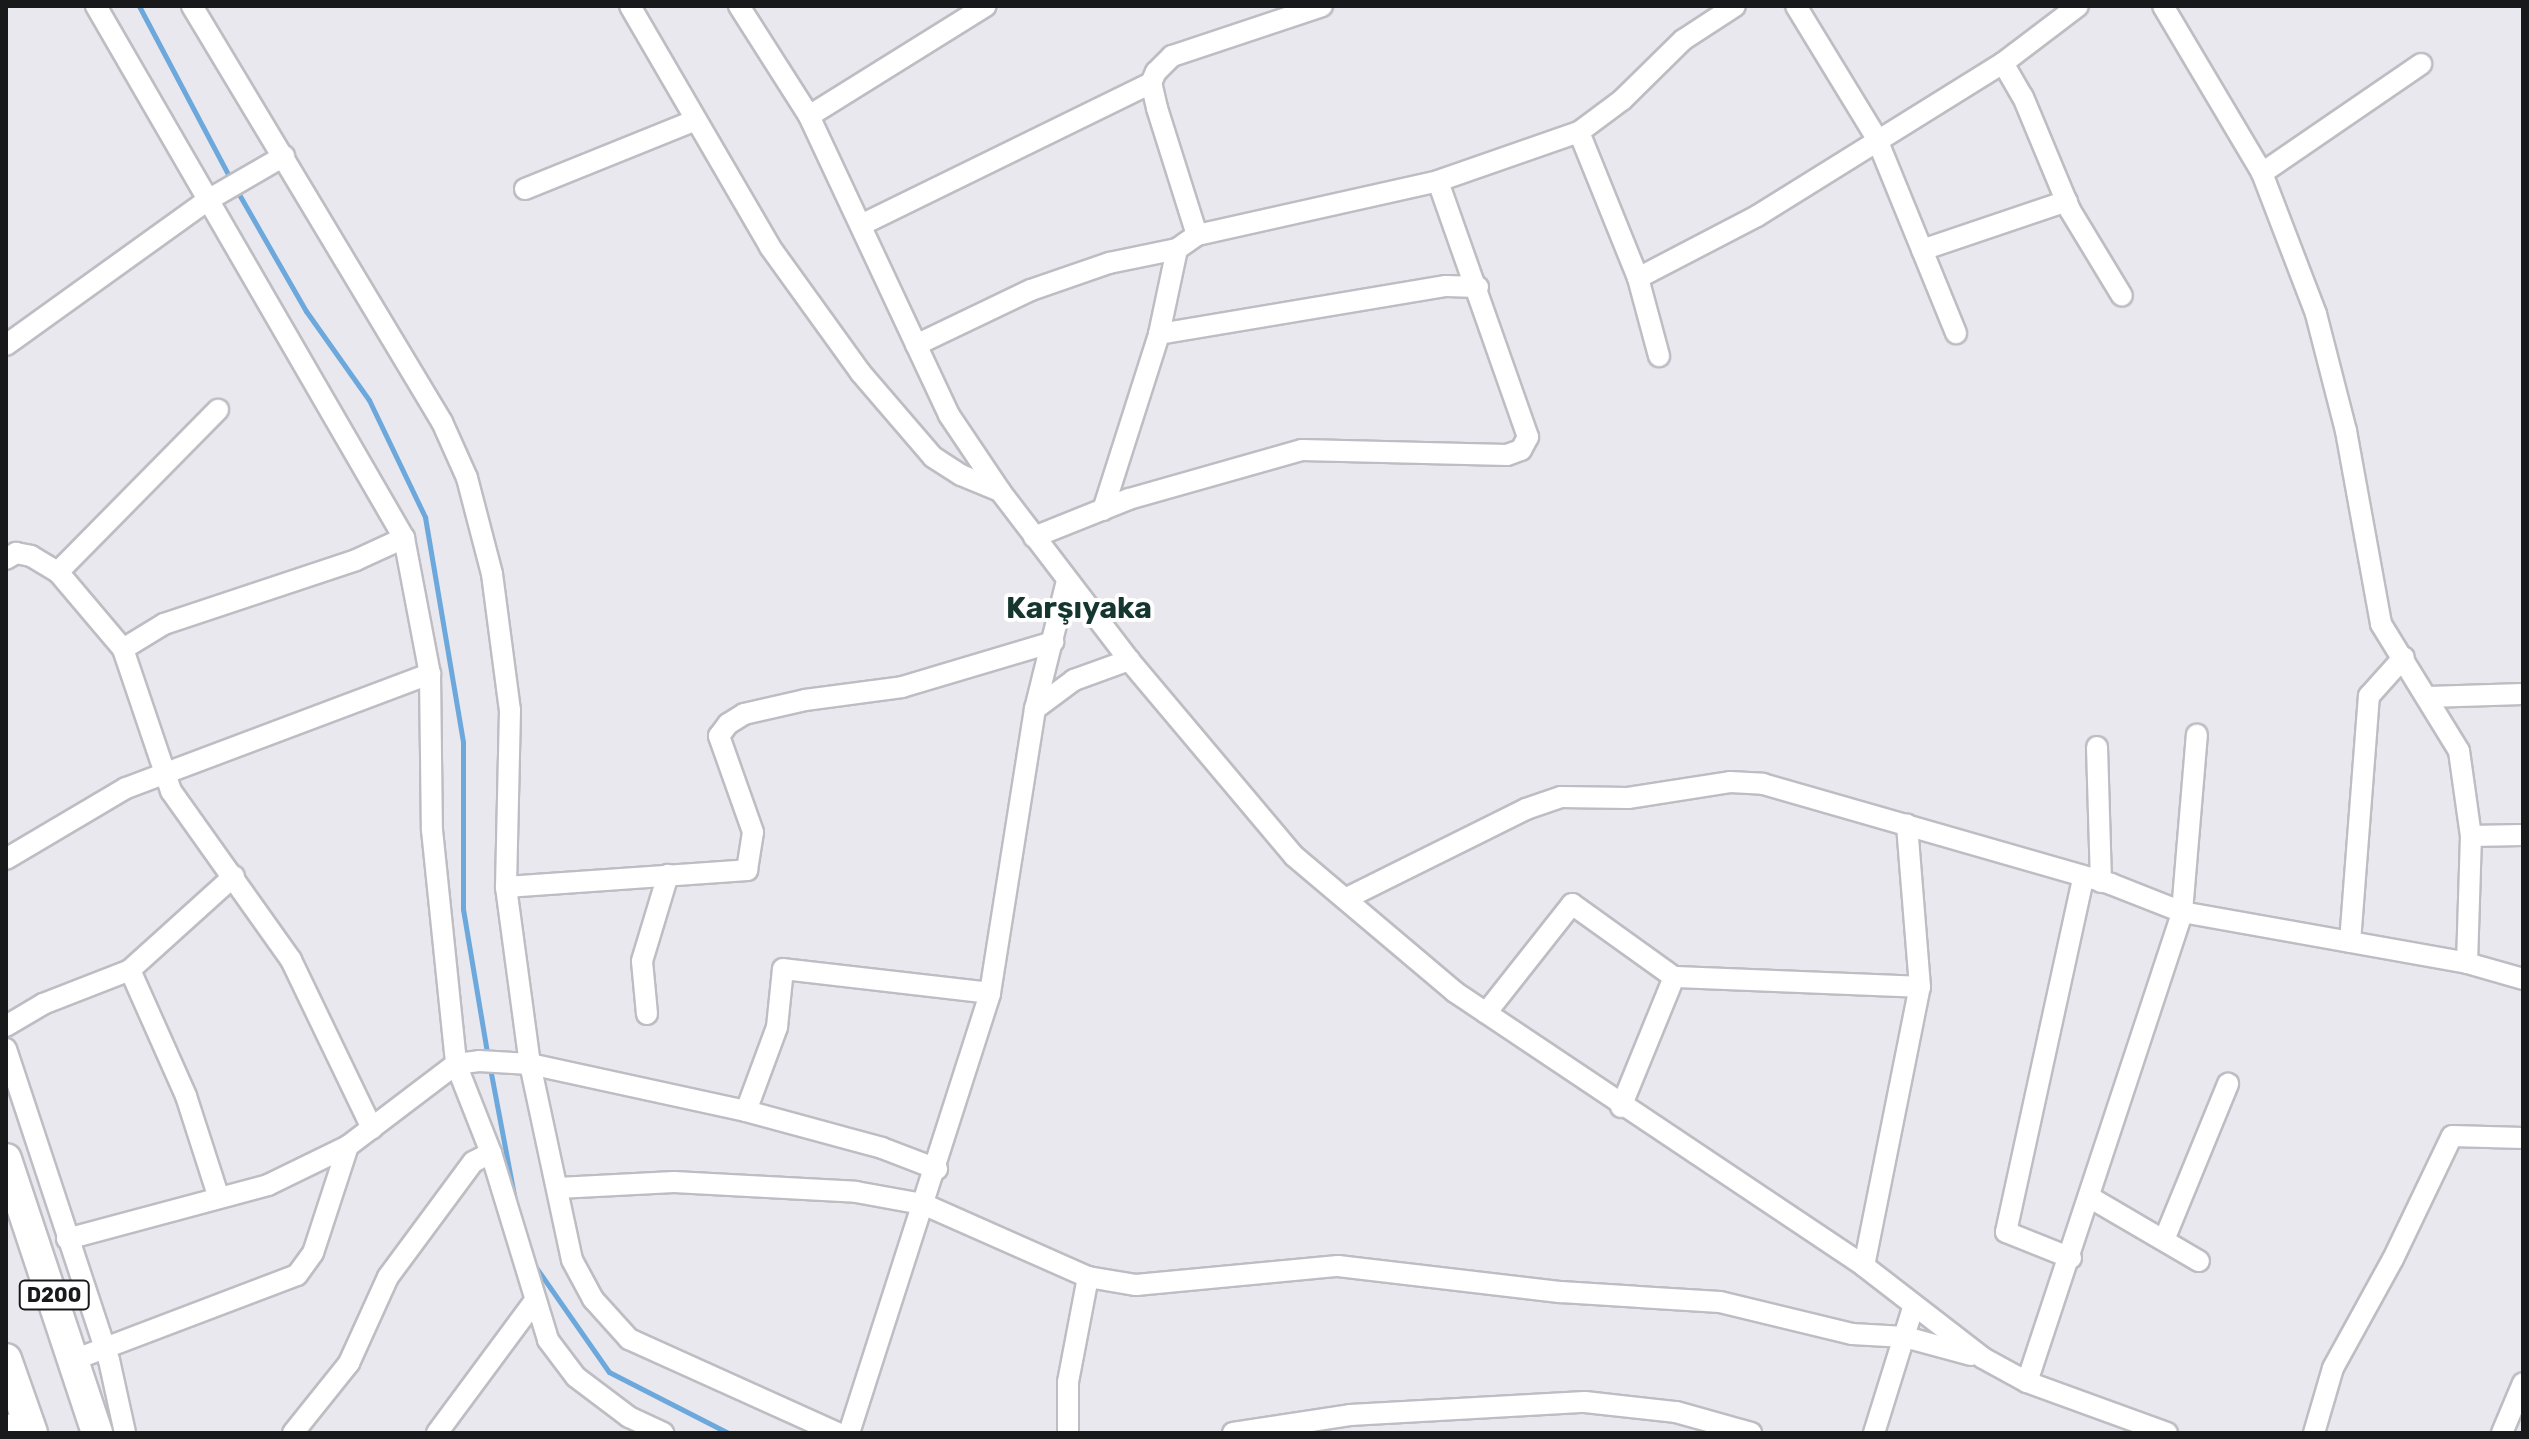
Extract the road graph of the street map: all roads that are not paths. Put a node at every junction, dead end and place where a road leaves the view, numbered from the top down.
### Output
1 (96, 6) edge
2 (192, 6) edge
3 (630, 6) edge
4 (739, 6) edge
5 (986, 6) edge
6 (1322, 6) edge
7 (1735, 6) edge
8 (1796, 6) edge
9 (2078, 6) edge
10 (2163, 6) edge
11 (2003, 63) junction
12 (2421, 64) dead end
13 (1151, 83) junction
14 (809, 116) junction
15 (693, 121) junction
16 (1579, 132) junction
17 (1876, 137) junction
18 (275, 161) junction
19 (2262, 173) junction
20 (1438, 181) junction
21 (525, 189) dead end
22 (208, 200) junction
23 (2067, 201) junction
24 (861, 225) junction
25 (1197, 235) junction
26 (1177, 249) junction
27 (1922, 250) junction
28 (1638, 278) junction
29 (1478, 287) junction
30 (2122, 296) dead end
31 (1956, 333) dead end
32 (1159, 334) junction
33 (6, 345) edge
34 (916, 345) junction
35 (1659, 356) dead end
36 (218, 410) dead end
37 (1000, 491) junction
38 (1103, 510) junction
39 (1034, 537) junction
40 (404, 538) junction
41 (6, 559) edge
42 (58, 572) junction
43 (1067, 581) junction
44 (1053, 642) junction
45 (123, 649) junction
46 (2404, 657) junction
47 (1129, 660) junction
48 (430, 674) junction
49 (2523, 694) edge
50 (2428, 697) junction
51 (1035, 709) junction
52 (2197, 735) dead end
53 (2097, 747) dead end
54 (163, 774) junction
55 (1907, 825) junction
56 (2523, 835) edge
57 (2471, 836) junction
58 (6, 859) edge
59 (668, 875) junction
60 (234, 876) junction
61 (2092, 880) junction
62 (506, 887) junction
63 (1347, 898) junction
64 (2182, 912) junction
65 (2350, 942) junction
66 (2467, 963) junction
67 (130, 970) junction
68 (1674, 977) junction
69 (2523, 979) edge
70 (1920, 987) junction
71 (990, 993) junction
72 (1486, 1013) junction
73 (647, 1014) dead end
74 (6, 1026) edge
75 (6, 1049) edge
76 (456, 1064) junction
77 (524, 1064) junction
78 (2228, 1084) dead end
79 (1621, 1107) junction
80 (746, 1111) junction
81 (372, 1128) junction
82 (2523, 1138) edge
83 (348, 1146) junction
84 (491, 1153) junction
85 (6, 1159) edge
86 (937, 1169) junction
87 (558, 1188) junction
88 (219, 1198) junction
89 (2091, 1198) junction
90 (923, 1204) junction
91 (67, 1239) junction
92 (2164, 1240) junction
93 (2071, 1258) junction
94 (2199, 1261) dead end
95 (1864, 1266) junction
96 (1088, 1277) junction
97 (534, 1302) junction
98 (1913, 1308) junction
99 (1905, 1337) junction
100 (105, 1349) junction
101 (1983, 1358) junction
102 (6, 1359) edge
103 (76, 1359) junction
104 (6, 1372) edge
105 (2027, 1382) junction
106 (2523, 1383) edge
107 (24, 1428) edge
108 (2148, 1430) edge
109 (97, 1433) edge
110 (125, 1433) edge
111 (293, 1433) edge
112 (437, 1433) edge
113 (664, 1433) edge
114 (837, 1433) edge
115 (849, 1433) edge
116 (1068, 1433) edge
117 (1233, 1433) edge
118 (1751, 1433) edge
119 (1874, 1433) edge
120 (2167, 1433) edge
121 (2314, 1433) edge
122 (2502, 1433) edge

1 - 22 street
2 - 18 street
3 - 15 street
4 - 14 street
5 - 14 street
6 - 13 street
7 - 16 street
8 - 17 street
9 - 11 street
10 - 19 street
11 - 17 street
11 - 23 street
12 - 19 street
13 - 24 street
13 - 25 street
14 - 24 street
15 - 21 street
15 - 37 street
16 - 20 street
16 - 28 street
17 - 27 street
17 - 28 street
18 - 22 street
18 - 62 street
19 - 46 street
20 - 25 street
20 - 29 street
22 - 33 street
22 - 40 street
23 - 27 street
23 - 30 street
24 - 34 street
25 - 26 street
26 - 32 street
26 - 34 street
27 - 31 street
28 - 35 street
29 - 32 street
29 - 38 street
32 - 38 street
34 - 37 street
36 - 42 street
37 - 39 street
38 - 39 street
39 - 43 street
40 - 45 street
40 - 48 street
41 - 42 street
42 - 45 street
43 - 44 street
43 - 47 street
44 - 51 street
44 - 59 street
45 - 54 street
46 - 50 street
46 - 65 street
47 - 51 street
47 - 63 street
48 - 54 street
48 - 76 street
49 - 50 street
50 - 57 street
51 - 71 street
52 - 64 street
53 - 61 street
54 - 58 street
54 - 60 street
55 - 61 street
55 - 63 street
55 - 70 street
56 - 57 street
57 - 66 street
59 - 62 street
59 - 73 street
60 - 67 street
60 - 81 street
61 - 64 street
61 - 93 street
62 - 77 street
63 - 72 street
64 - 65 street
64 - 89 street
65 - 66 street
66 - 69 street
67 - 74 street
67 - 88 street
68 - 70 street
68 - 72 street
68 - 79 street
70 - 95 street
71 - 80 street
71 - 86 street
72 - 79 street
75 - 91 street
76 - 77 street
76 - 81 street
76 - 84 street
77 - 80 street
77 - 87 street
78 - 92 street
79 - 95 street
80 - 86 street
81 - 83 street
82 - 121 street
83 - 88 street
83 - 100 street
84 - 97 street
84 - 111 street
85 - 103 highway, D200
86 - 90 street
87 - 90 street
87 - 114 street
88 - 91 street
89 - 92 street
89 - 93 street
90 - 96 street
90 - 115 street
91 - 100 street
92 - 94 street
93 - 105 street
95 - 98 street
96 - 99 street
96 - 116 street
97 - 112 street
97 - 113 street
98 - 99 street
98 - 101 street
99 - 101 street
99 - 119 street
100 - 103 street
100 - 110 street
101 - 105 street
102 - 107 highway
103 - 109 highway, D200
104 - 107 street
105 - 108 street
106 - 122 street
108 - 120 street
117 - 118 street

